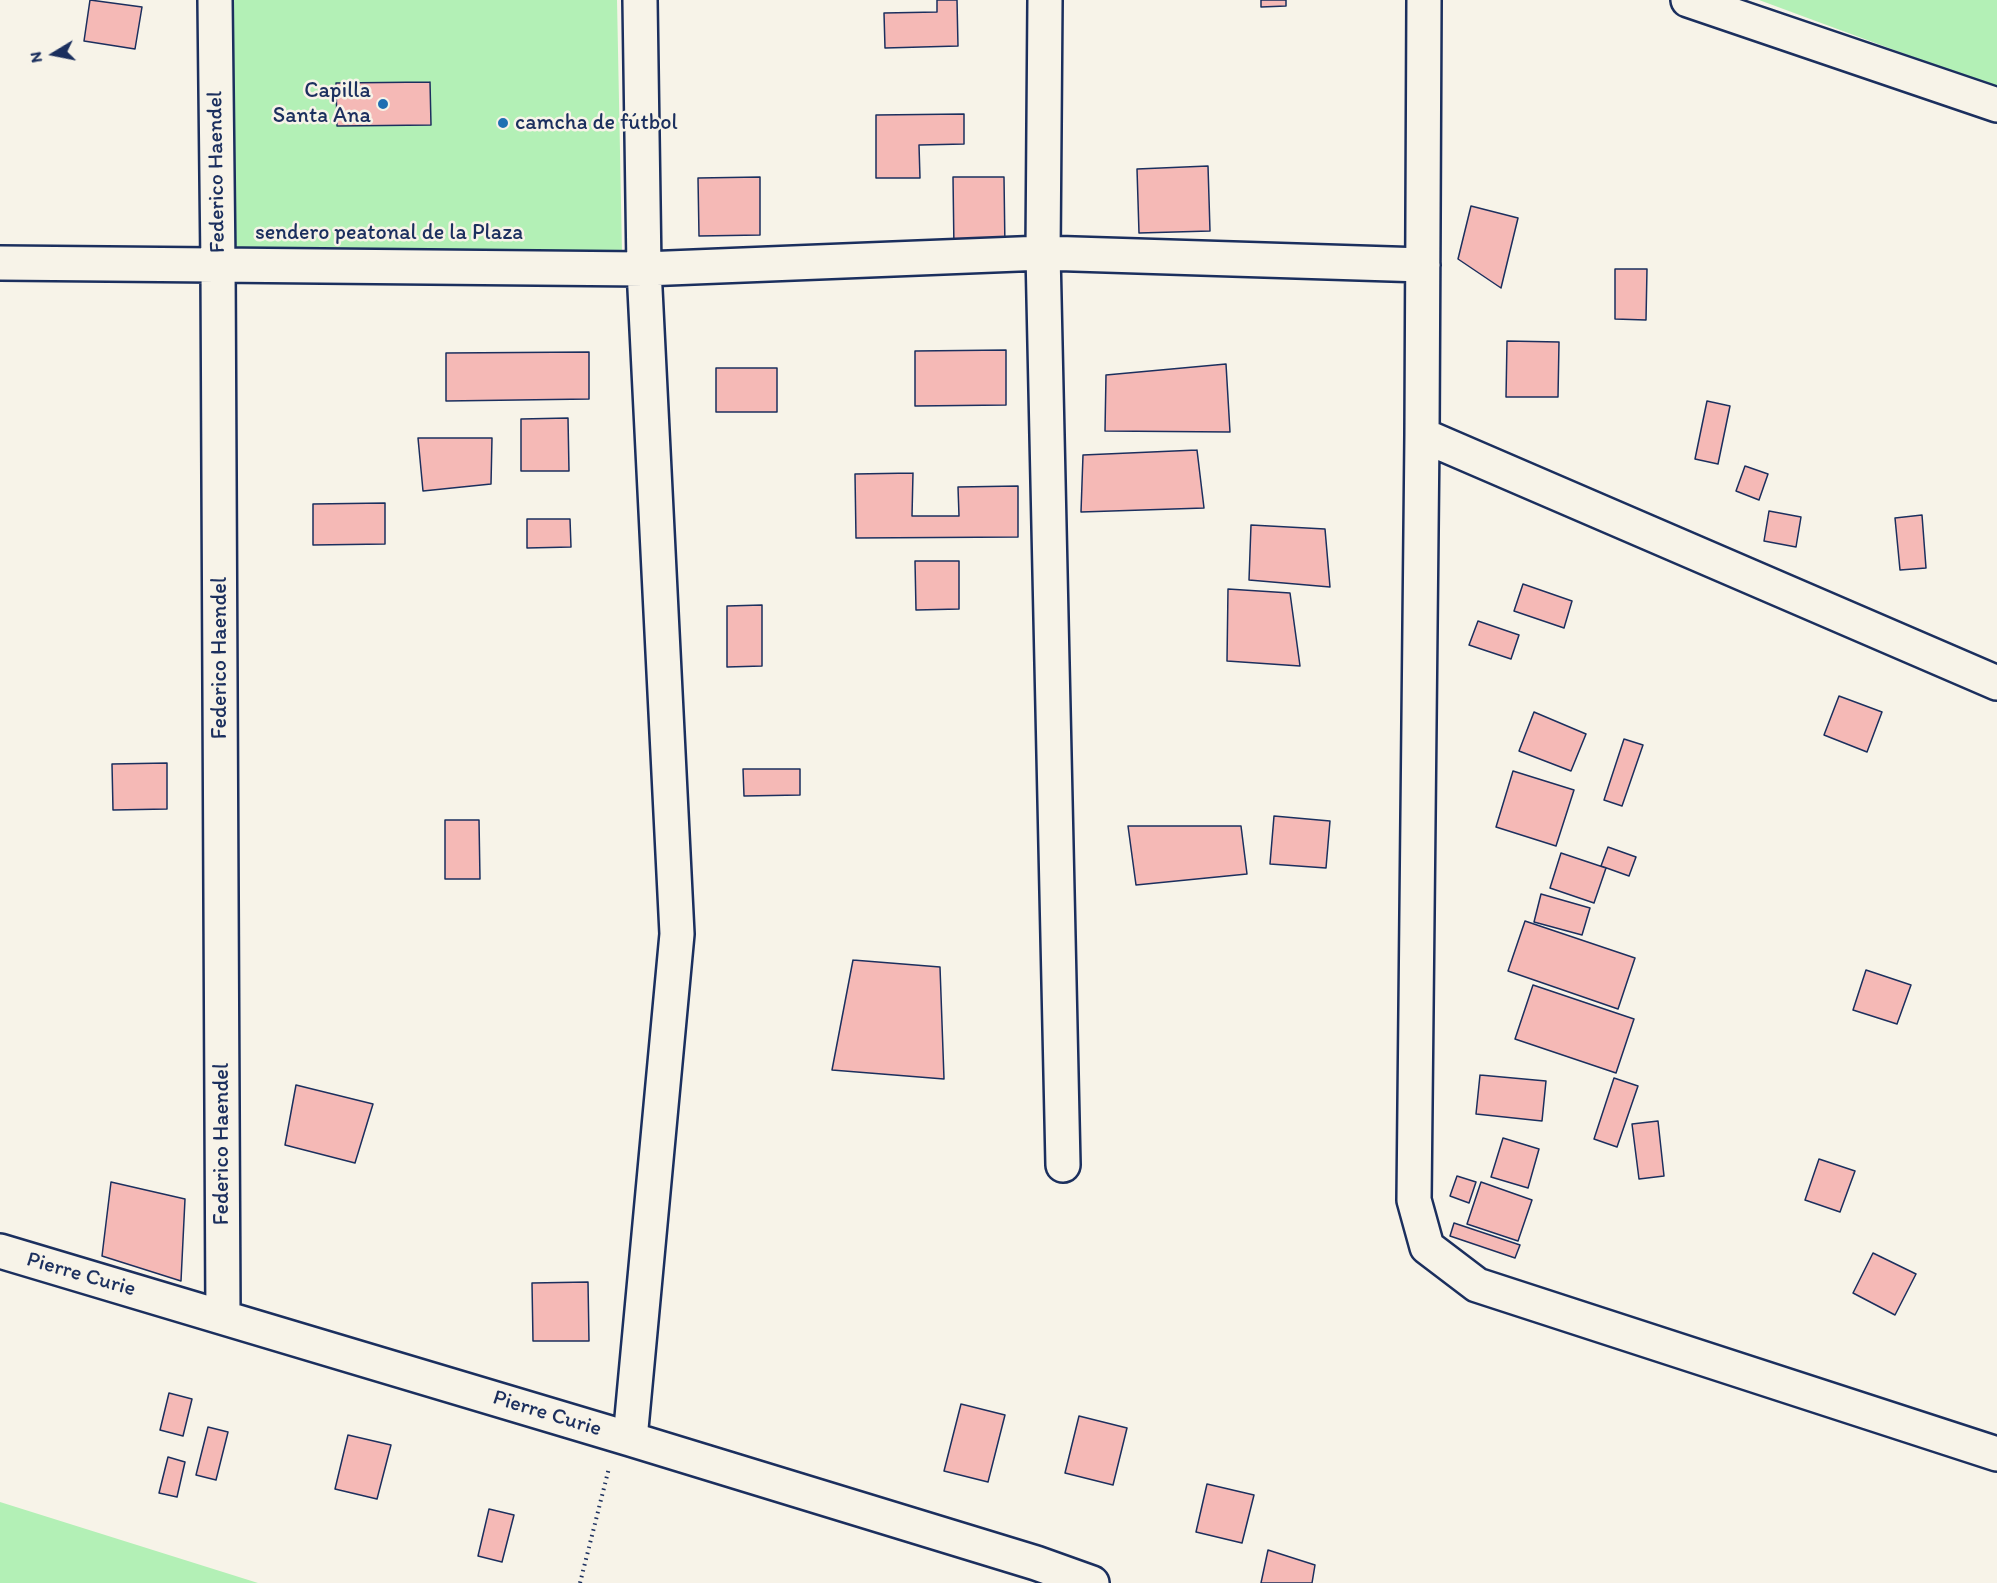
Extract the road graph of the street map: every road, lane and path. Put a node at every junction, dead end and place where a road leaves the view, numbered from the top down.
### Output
1 (215, 0) edge
2 (640, 0) edge
3 (1045, 0) edge
4 (1424, 0) edge
5 (1688, 0) edge
6 (1997, 105) edge
7 (1043, 253) junction
8 (0, 263) edge
9 (218, 265) junction
10 (1423, 265) junction
11 (644, 269) junction
12 (1422, 435) junction
13 (1997, 683) edge
14 (1063, 1165) dead end
15 (0, 1251) edge
16 (223, 1316) junction
17 (624, 1438) junction
18 (1997, 1454) edge
19 (1035, 1573) edge
20 (580, 1583) edge
21 (1092, 1583) edge

1 - 9 street, Federico Haendel
2 - 11 street
3 - 7 street
4 - 10 street
5 - 6 street
7 - 10 street
7 - 11 street
7 - 14 street
8 - 9 street
9 - 11 street
9 - 16 street, Federico Haendel
10 - 12 street
11 - 17 street
12 - 13 street
12 - 18 street
15 - 16 street, Pierre Curie
16 - 17 street, Pierre Curie
17 - 19 street, Pierre Curie
17 - 20 path
19 - 21 street, Pierre Curie

